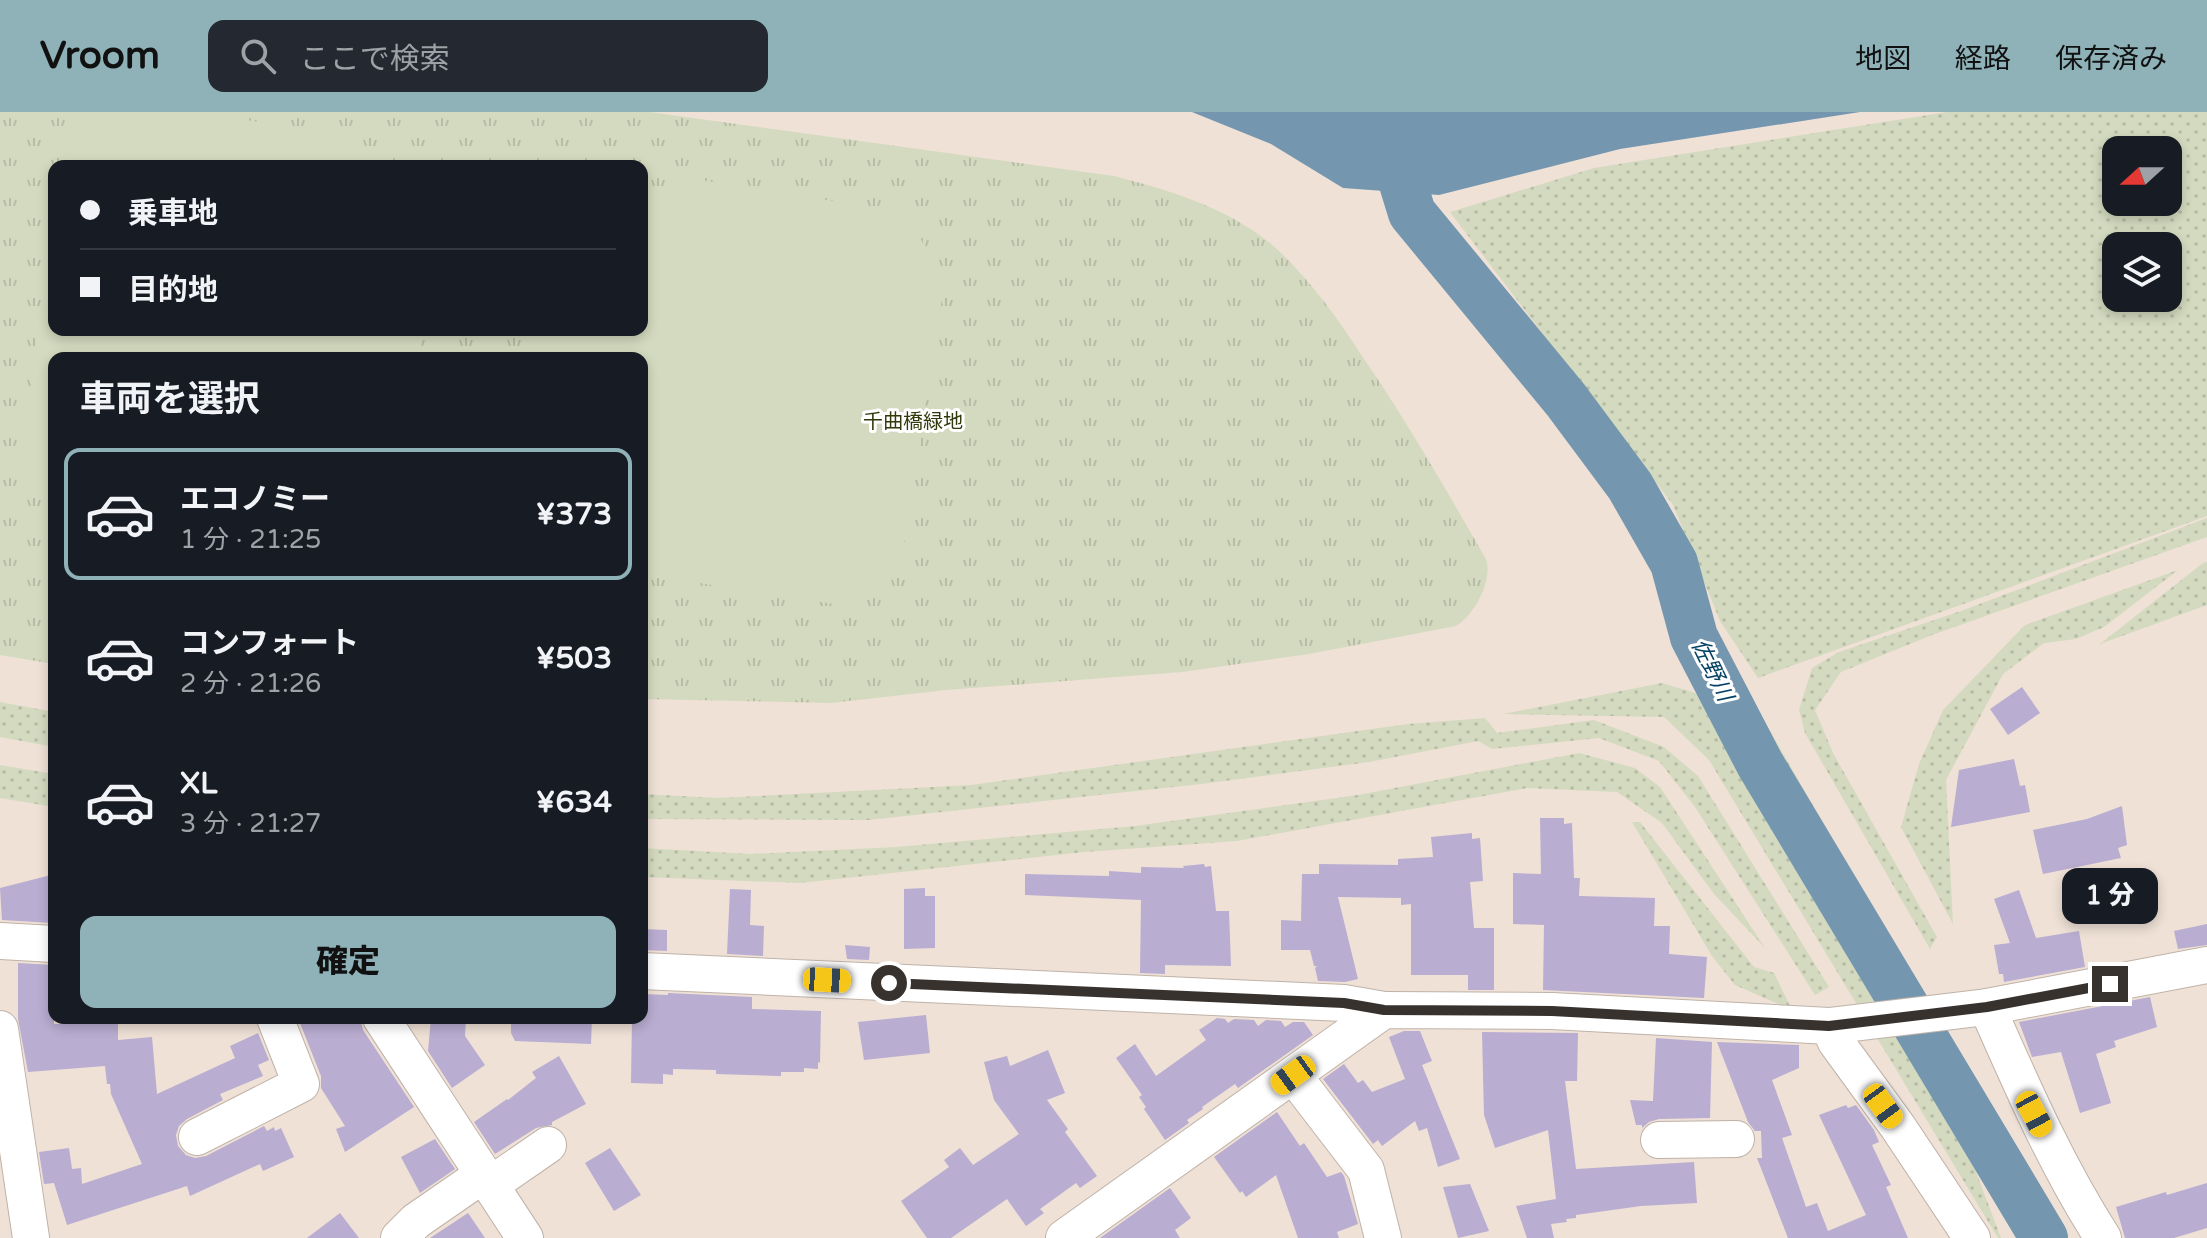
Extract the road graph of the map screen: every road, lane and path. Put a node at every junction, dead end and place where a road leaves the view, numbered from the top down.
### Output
1 (0, 941) edge
2 (48, 944) edge
3 (2207, 965) edge
4 (648, 971) edge
5 (1980, 1008) junction
6 (1384, 1010) junction
7 (277, 1024) edge
8 (385, 1024) edge
9 (1832, 1025) junction
10 (0, 1029) edge
11 (1293, 1075) junction
12 (197, 1137) dead end
13 (1736, 1139) dead end
14 (1659, 1140) dead end
15 (548, 1145) dead end
16 (487, 1180) junction
17 (1067, 1237) edge
18 (31, 1238) edge
19 (399, 1238) edge
20 (525, 1238) edge
21 (1383, 1238) edge
22 (1972, 1238) edge
23 (2103, 1238) edge

1 - 2 street
3 - 5 street
4 - 6 street
5 - 9 street
5 - 23 street
6 - 9 street
6 - 11 street
7 - 12 street
8 - 16 street
9 - 22 street
10 - 18 street
11 - 17 street
11 - 21 street
13 - 14 street
15 - 16 street
16 - 19 street
16 - 20 street

